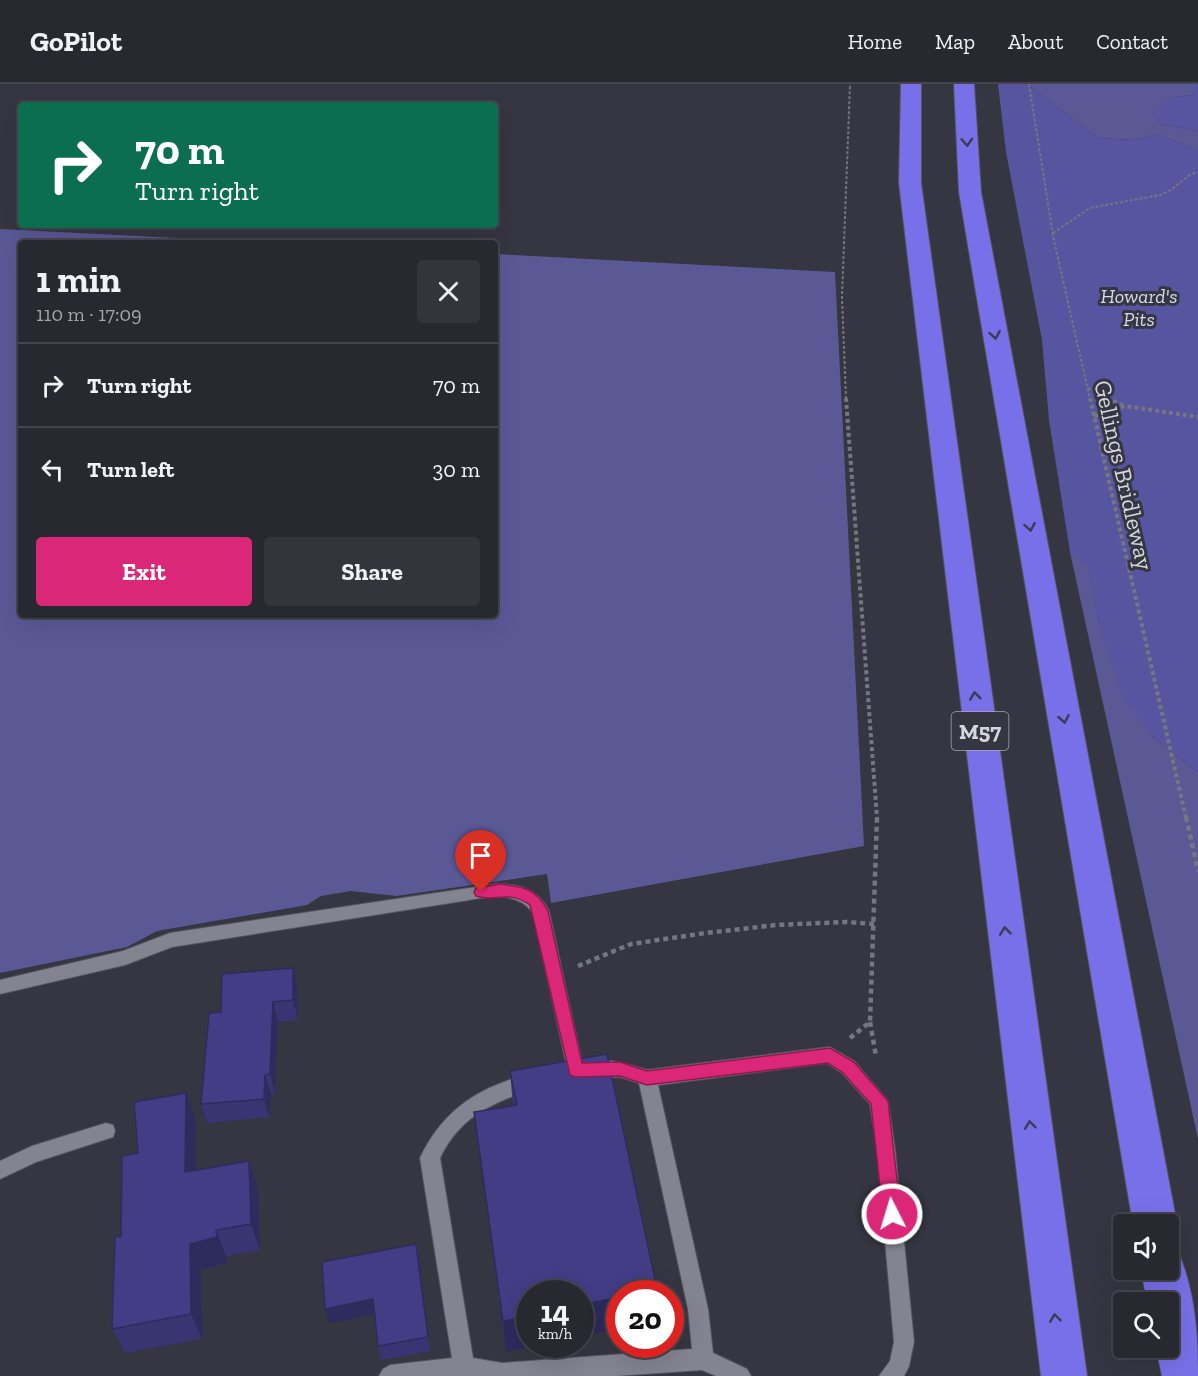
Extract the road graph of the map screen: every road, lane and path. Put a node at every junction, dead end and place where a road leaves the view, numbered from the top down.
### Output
1 (850, 84) edge
2 (911, 84) edge
3 (964, 84) edge
4 (1029, 84) edge
5 (1198, 172) edge
6 (1053, 233) junction
7 (1088, 388) junction
8 (1125, 406) junction
9 (1094, 416) junction
10 (1198, 417) edge
11 (1198, 871) edge
12 (874, 924) junction
13 (555, 974) junction
14 (0, 987) edge
15 (830, 1055) junction
16 (575, 1070) junction
17 (647, 1078) junction
18 (106, 1131) dead end
19 (0, 1170) edge
20 (1153, 1214) edge
21 (1165, 1280) edge
22 (704, 1359) junction
23 (464, 1367) junction
24 (390, 1376) edge
25 (740, 1376) edge
26 (890, 1376) edge
27 (1064, 1376) edge
28 (1185, 1376) edge

1 - 12 path
27 -> 2 highway, M57
3 -> 20 highway
4 - 6 path, Gellings Bridleway
5 - 6 path
6 - 7 path, Gellings Bridleway
7 - 8 path
7 - 9 path, Gellings Bridleway
8 - 9 path
8 - 10 path
9 - 11 path, Gellings Bridleway
12 - 13 path
12 - 15 path
13 - 14 lane
13 - 16 lane
15 - 17 lane
15 - 26 lane
16 - 17 lane
16 - 23 lane
17 - 22 lane
18 - 19 lane
21 - 28 highway
22 - 23 lane
22 - 25 lane
23 - 24 lane

